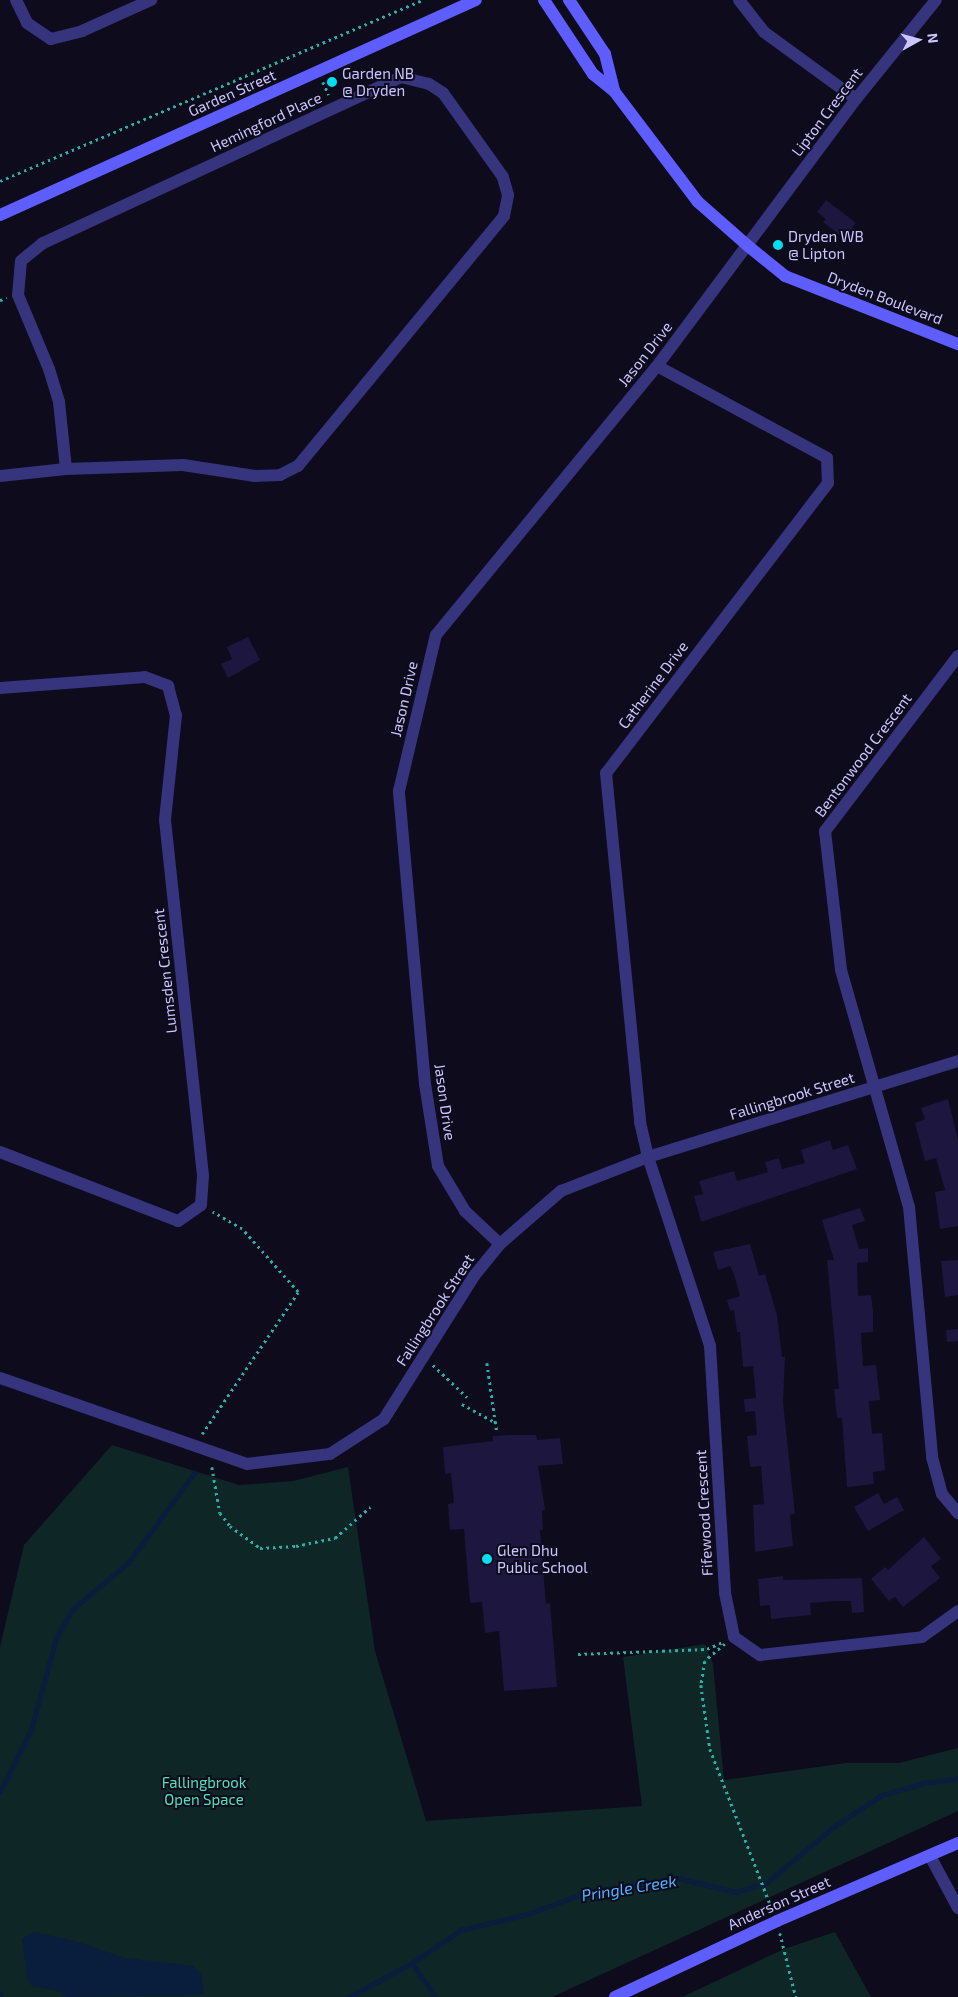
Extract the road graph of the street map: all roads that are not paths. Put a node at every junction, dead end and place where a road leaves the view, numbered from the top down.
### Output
1 (16, 0) edge
2 (151, 0) edge
3 (476, 0) edge
4 (544, 0) edge
5 (569, 0) edge
6 (739, 0) edge
7 (936, 0) edge
8 (614, 91) junction
9 (856, 99) junction
10 (0, 215) edge
11 (748, 246) junction
12 (958, 344) edge
13 (657, 366) junction
14 (66, 469) junction
15 (0, 476) edge
16 (958, 656) edge
17 (0, 688) edge
18 (958, 1061) edge
19 (875, 1087) junction
20 (0, 1152) edge
21 (648, 1157) junction
22 (500, 1244) junction
23 (0, 1378) edge
24 (958, 1513) edge
25 (958, 1611) edge
26 (958, 1843) edge
27 (930, 1856) junction
28 (958, 1908) edge
29 (615, 1997) edge

1 - 2 street
3 - 10 street, Garden Street
4 - 8 street, Dryden Boulevard
5 - 8 street, Dryden Boulevard
6 - 9 street
7 - 9 street, Lipton Crescent
8 - 11 street, Dryden Boulevard
9 - 11 street, Lipton Crescent
11 - 12 street, Dryden Boulevard
11 - 13 street, Jason Drive
13 - 21 street, Catherine Drive
13 - 22 street, Jason Drive
14 - 14 street, Hemingford Place
14 - 15 street, Hemingford Place
16 - 19 street, Bentonwood Crescent
17 - 20 street, Lumsden Crescent
18 - 19 street, Fallingbrook Street
19 - 21 street, Fallingbrook Street
19 - 24 street
21 - 22 street, Fallingbrook Street
21 - 25 street, Fifewood Crescent
22 - 23 street, Fallingbrook Street
26 - 27 street, Anderson Street
27 - 28 street
27 - 29 street, Anderson Street

